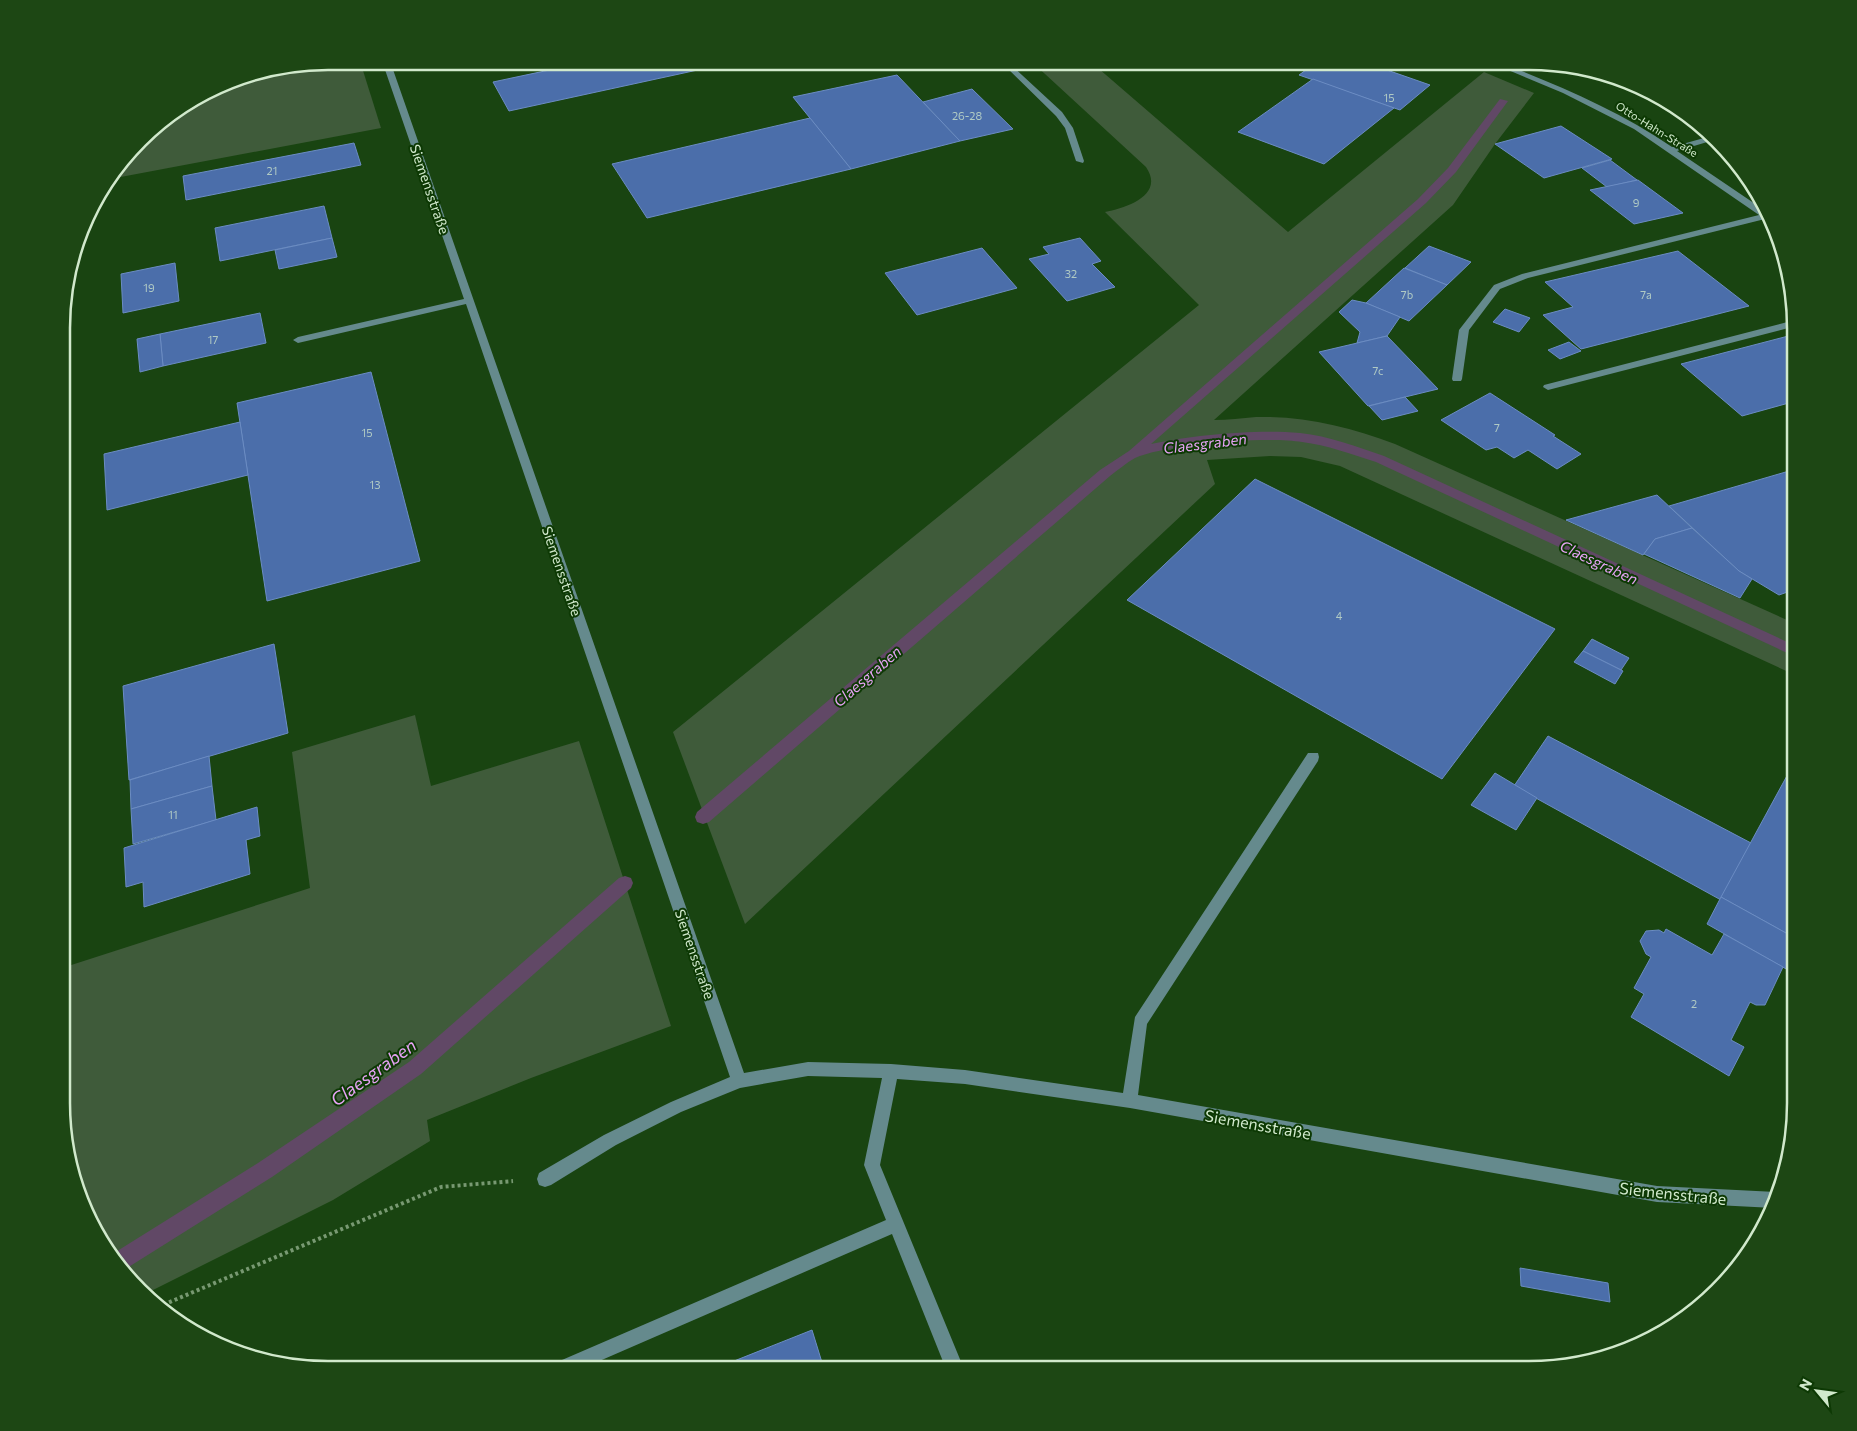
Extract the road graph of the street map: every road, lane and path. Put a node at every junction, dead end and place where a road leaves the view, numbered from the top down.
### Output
1 (389, 70) edge
2 (1012, 70) edge
3 (1512, 70) edge
4 (1705, 140) edge
5 (1671, 150) junction
6 (1080, 161) dead end
7 (1758, 210) edge
8 (1763, 220) edge
9 (468, 301) junction
10 (1787, 325) edge
11 (298, 340) dead end
12 (1457, 379) dead end
13 (1548, 387) dead end
14 (1313, 758) dead end
15 (891, 1072) junction
16 (739, 1081) junction
17 (1130, 1101) junction
18 (545, 1179) joint
19 (1768, 1200) edge
20 (896, 1224) junction
21 (166, 1304) edge
22 (579, 1361) edge
23 (951, 1361) edge

1 - 9 street, Siemensstraße
2 - 6 street
3 - 5 street, Otto-Hahn-Straße
4 - 5 street
5 - 7 street, Otto-Hahn-Straße
8 - 12 street
9 - 11 street
9 - 16 street, Siemensstraße
10 - 13 street
14 - 17 street
15 - 16 street, Siemensstraße
15 - 17 street, Siemensstraße
15 - 20 street
16 - 18 street, Siemensstraße
17 - 19 street, Siemensstraße
18 - 21 path
20 - 22 street
20 - 23 street

